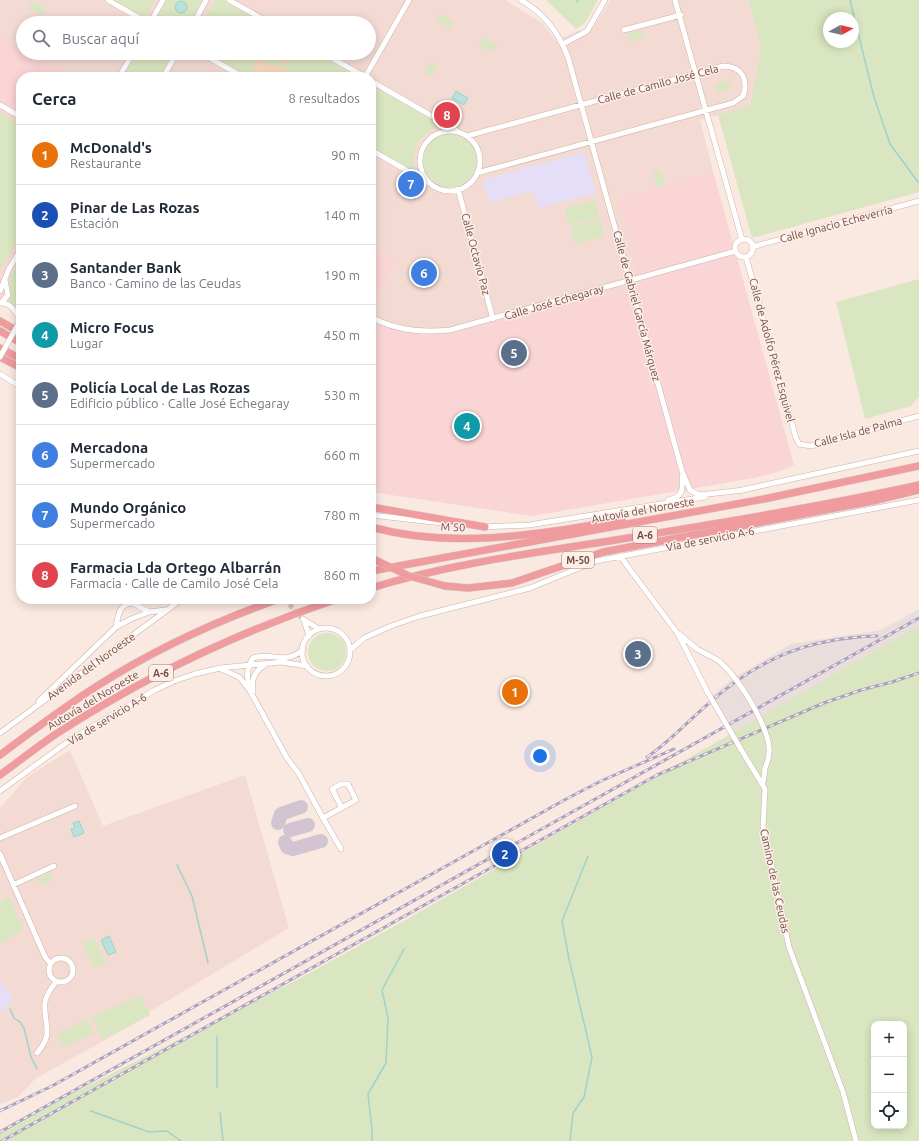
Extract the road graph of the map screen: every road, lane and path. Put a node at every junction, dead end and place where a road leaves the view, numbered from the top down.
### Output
1 (108, 0) edge
2 (163, 0) edge
3 (206, 0) edge
4 (230, 0) edge
5 (409, 0) edge
6 (522, 0) edge
7 (606, 0) edge
8 (675, 0) edge
9 (681, 15) junction
10 (137, 16) edge
11 (153, 16) edge
12 (198, 16) edge
13 (258, 16) edge
14 (624, 30) dead end
15 (563, 44) junction
16 (376, 58) edge
17 (129, 60) edge
18 (173, 60) edge
19 (213, 60) edge
20 (335, 60) edge
21 (375, 60) edge
22 (122, 72) edge
23 (166, 72) edge
24 (234, 72) edge
25 (356, 72) edge
26 (368, 72) edge
27 (696, 74) junction
28 (376, 84) edge
29 (582, 104) junction
30 (0, 105) edge
31 (706, 111) junction
32 (16, 114) edge
33 (459, 132) junction
34 (467, 136) junction
35 (592, 142) junction
36 (376, 153) edge
37 (477, 173) junction
38 (432, 184) junction
39 (458, 190) junction
40 (919, 201) edge
41 (742, 240) junction
42 (752, 247) junction
43 (736, 251) junction
44 (746, 257) junction
45 (16, 258) edge
46 (5, 279) junction
47 (631, 280) junction
48 (0, 291) edge
49 (1, 303) edge
50 (16, 311) edge
51 (376, 319) edge
52 (493, 319) junction
53 (0, 321) edge
54 (16, 329) edge
55 (16, 330) edge
56 (0, 331) edge
57 (16, 340) edge
58 (0, 348) edge
59 (16, 356) edge
60 (1, 358) edge
61 (16, 366) edge
62 (0, 374) edge
63 (16, 384) edge
64 (919, 416) edge
65 (798, 443) joint
66 (919, 451) edge
67 (919, 466) edge
68 (682, 471) junction
69 (919, 485) edge
70 (744, 490) junction
71 (919, 490) edge
72 (919, 500) edge
73 (376, 508) edge
74 (600, 514) junction
75 (376, 515) edge
76 (668, 517) junction
77 (485, 526) junction
78 (376, 528) edge
79 (620, 556) junction
80 (376, 560) edge
81 (376, 570) edge
82 (376, 587) edge
83 (127, 604) edge
84 (139, 604) edge
85 (175, 604) edge
86 (267, 604) edge
87 (323, 604) edge
88 (166, 610) junction
89 (150, 612) junction
90 (116, 627) junction
91 (318, 629) junction
92 (675, 630) junction
93 (309, 636) junction
94 (303, 650) junction
95 (350, 650) junction
96 (267, 664) junction
97 (248, 665) junction
98 (307, 666) junction
99 (220, 668) junction
100 (249, 689) junction
101 (255, 698) junction
102 (27, 713) junction
103 (0, 733) edge
104 (0, 754) edge
105 (0, 775) edge
106 (763, 784) junction
107 (0, 790) edge
108 (75, 806) dead end
109 (342, 808) junction
110 (322, 818) junction
111 (0, 838) edge
112 (340, 849) dead end
113 (0, 854) edge
114 (54, 866) dead end
115 (13, 885) junction
116 (50, 963) junction
117 (56, 982) junction
118 (37, 1053) dead end
119 (856, 1141) edge

1 - 10 street
2 - 11 street
3 - 12 street
4 - 13 street
5 - 16 street
6 - 15 street, Calle de Gabriel García Márquez
7 - 15 street
8 - 9 street
9 - 14 street
9 - 27 street
15 - 29 street, Calle de Gabriel García Márquez
17 - 22 street
18 - 23 street
19 - 24 street
20 - 25 street
21 - 26 street
27 - 29 street, Calle de Camilo José Cela
27 - 31 street
27 - 31 street, Calle de Camilo José Cela
28 - 33 street
29 - 34 street, Calle de Camilo José Cela
29 - 35 street, Calle de Gabriel García Márquez
30 - 32 street
31 - 35 street, Calle de Camilo José Cela
31 - 41 street
33 - 34 street
33 - 38 street
34 - 37 street
35 - 37 street, Calle de Camilo José Cela
35 - 47 street, Calle de Gabriel García Márquez
36 - 38 street
37 - 39 street
38 - 39 street
39 - 52 street, Calle Octavio Paz
40 - 42 street, Calle Ignacio Echeverría
41 - 42 street
41 - 43 street
42 - 44 street
43 - 44 street
43 - 47 street, Calle José Echegaray
44 - 65 street, Calle de Adolfo Pérez Esquivel
45 - 46 street
46 - 48 street
46 - 49 street
47 - 52 street, Calle José Echegaray
47 - 68 street, Calle de Gabriel García Márquez
49 - 50 street
51 - 52 street, Calle José Echegaray
53 - 55 highway
54 - 60 street, bridge
56 - 57 highway
58 - 59 highway
60 - 61 highway
62 - 63 street
64 - 65 street, Calle Isla de Palma
66 - 70 street
67 - 76 highway, Autovía del Noroeste / A-6
68 - 70 street, Calle de Gabriel García Márquez
68 - 74 street, Calle de Gabriel García Márquez
69 - 82 highway, A-6
70 - 74 street
71 - 80 highway, M-50, bridge
72 - 79 street, Vía de servicio A-6
73 - 77 highway
74 - 77 street
75 - 77 street
76 - 78 highway, M 50
76 - 81 highway, Autovía del Noroeste / A-6
79 - 92 street, Camino de las Ceudas
79 - 95 street, Vía de servicio A-6
83 - 90 street
84 - 89 street
85 - 88 street, Avenida del Noroeste
86 - 104 highway, Autovía del Noroeste / A-6
87 - 105 highway, Autovía del Noroeste / A-6
88 - 89 street
88 - 102 street, Avenida del Noroeste
89 - 90 street
90 - 102 street
91 - 93 street
91 - 93 street
91 - 95 street
92 - 106 street, Camino de las Ceudas, bridge
92 - 106 street, bridge
93 - 94 street
94 - 97 street, Vía de servicio A-6
94 - 98 street
95 - 98 street
96 - 97 street, Vía de servicio A-6
96 - 98 street, Vía de servicio A-6
96 - 101 street
97 - 99 street, Vía de servicio A-6
97 - 100 street
99 - 100 street
99 - 107 street, Vía de servicio A-6
100 - 101 street
101 - 110 street
102 - 103 street, Avenida del Noroeste
106 - 119 street, Camino de las Ceudas
108 - 111 street
109 - 109 street
109 - 110 street
110 - 112 street
113 - 115 street
114 - 115 street
115 - 116 street
116 - 117 street
116 - 117 street
117 - 118 street

